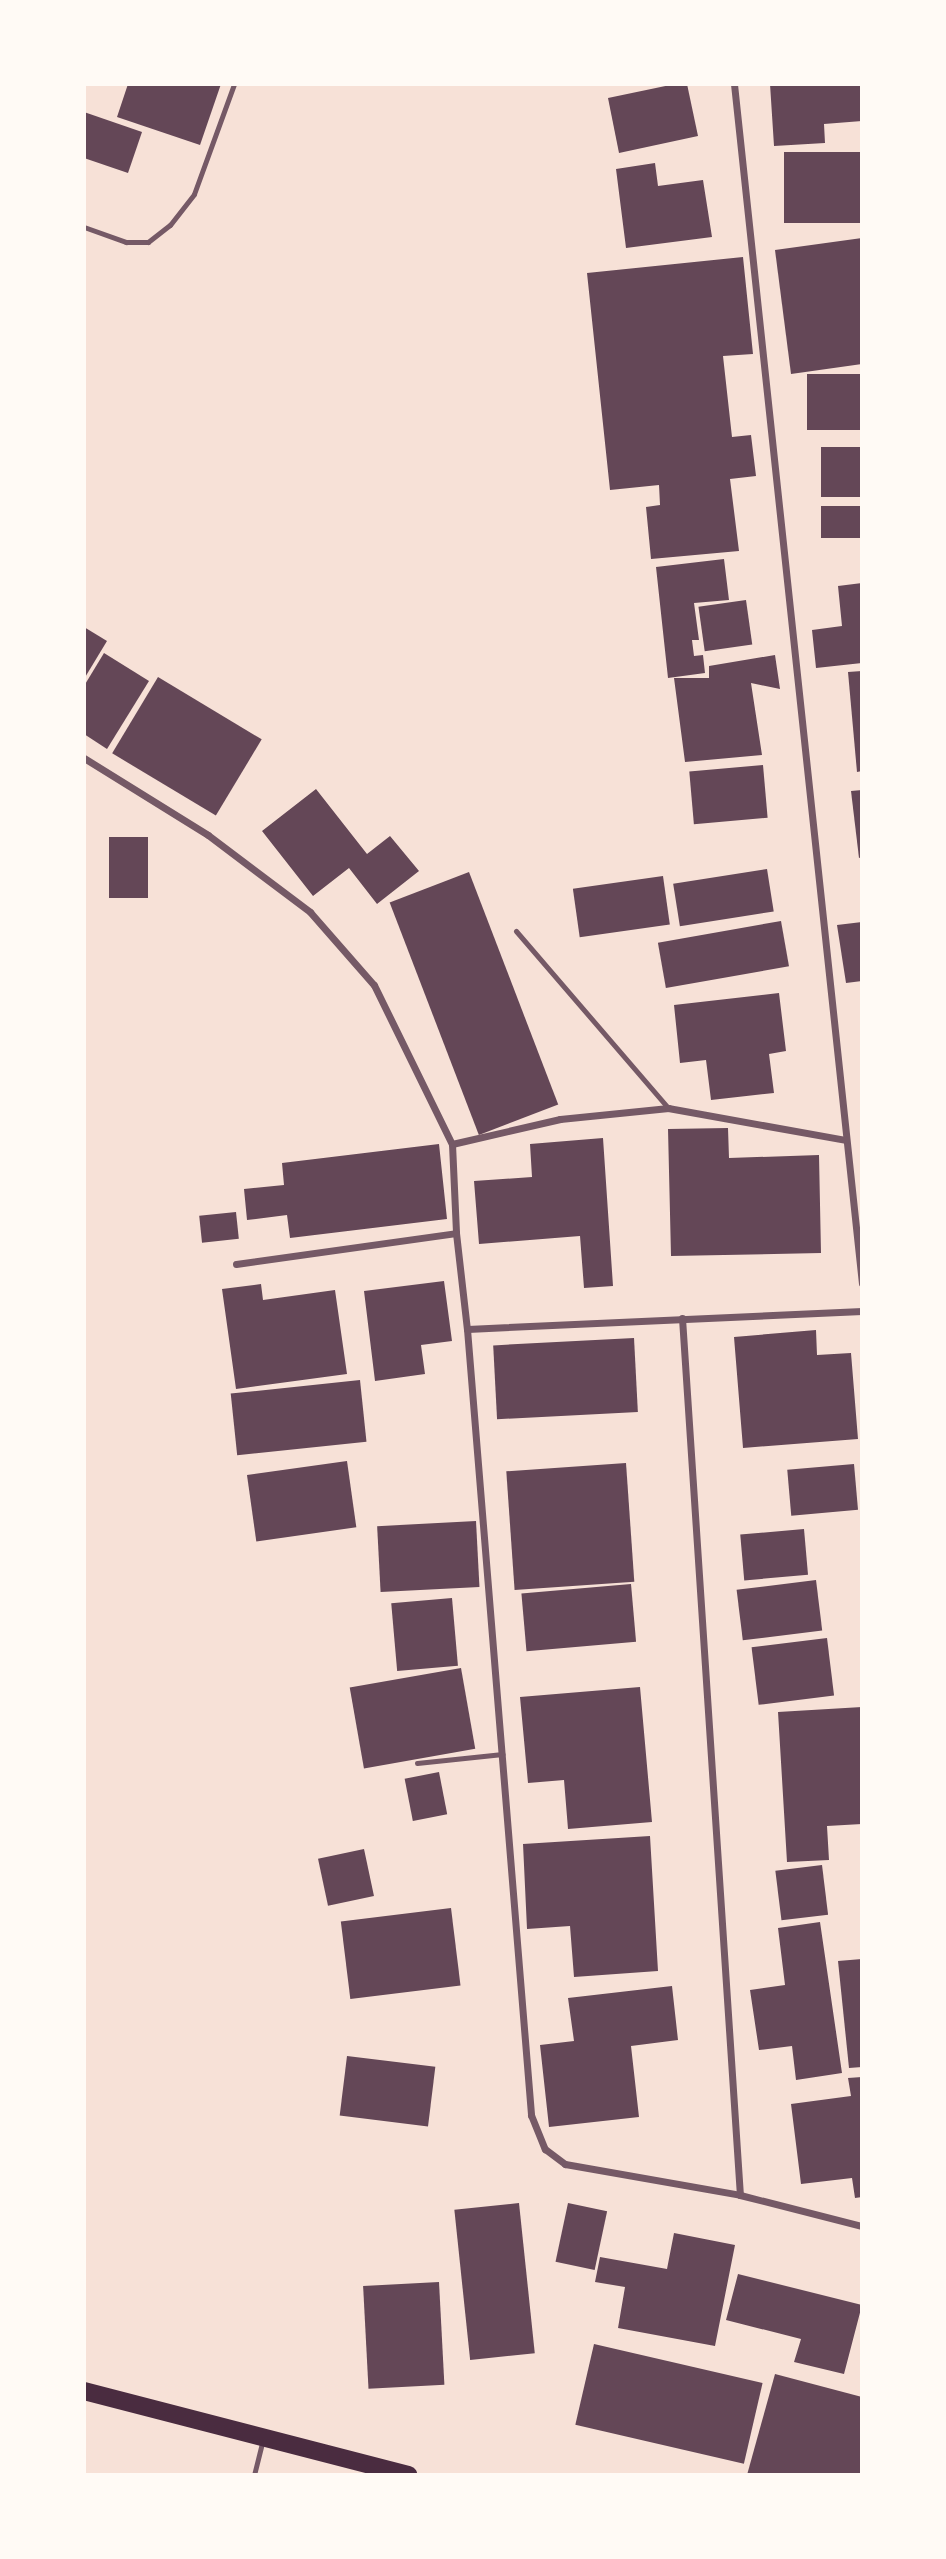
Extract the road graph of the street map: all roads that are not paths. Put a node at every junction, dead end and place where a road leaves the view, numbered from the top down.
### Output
1 (234, 84) edge
2 (734, 84) edge
3 (84, 227) edge
4 (84, 758) edge
5 (516, 931) dead end
6 (668, 1108) junction
7 (845, 1140) junction
8 (452, 1144) junction
9 (456, 1233) junction
10 (236, 1264) dead end
11 (862, 1283) edge
12 (862, 1311) edge
13 (682, 1318) junction
14 (467, 1329) junction
15 (503, 1754) junction
16 (416, 1763) dead end
17 (740, 2195) junction
18 (862, 2227) edge
19 (84, 2392) edge
20 (264, 2437) junction
21 (254, 2475) edge
22 (408, 2475) edge

1 - 3 lane
2 - 7 street
4 - 8 street
5 - 6 lane
6 - 7 street
6 - 8 street
7 - 11 street
8 - 9 street
9 - 10 street
9 - 14 street
12 - 13 street
13 - 14 street
13 - 17 street
14 - 15 street
15 - 16 lane
15 - 17 street
17 - 18 street
19 - 20 main road
20 - 21 lane
20 - 22 main road

